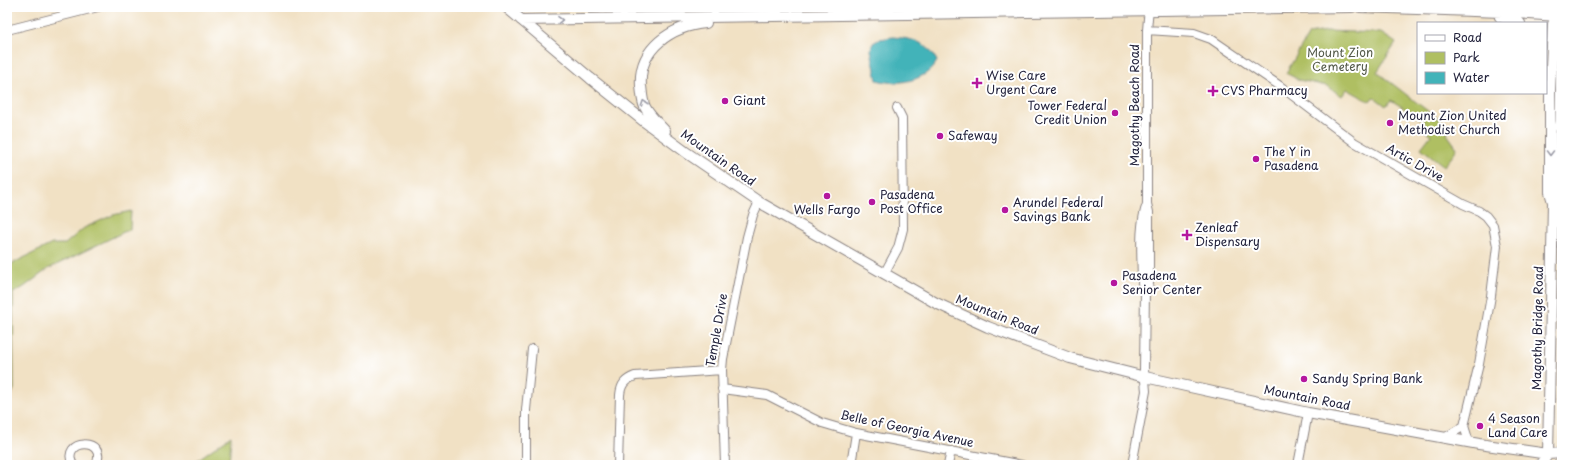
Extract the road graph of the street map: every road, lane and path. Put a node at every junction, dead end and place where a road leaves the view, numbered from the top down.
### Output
1 (98, 7) edge
2 (506, 7) edge
3 (1352, 7) edge
4 (1360, 7) edge
5 (1148, 8) edge
6 (1454, 10) junction
7 (1559, 13) edge
8 (781, 16) junction
9 (521, 20) junction
10 (1517, 22) edge
11 (7, 30) edge
12 (1147, 30) junction
13 (1547, 64) edge
14 (1550, 90) junction
15 (897, 108) dead end
16 (1561, 123) edge
17 (688, 154) junction
18 (759, 202) junction
19 (1553, 202) junction
20 (884, 274) junction
21 (532, 349) dead end
22 (722, 370) junction
23 (1145, 377) junction
24 (722, 390) junction
25 (1308, 413) junction
26 (1464, 426) junction
27 (856, 433) junction
28 (1446, 438) junction
29 (1468, 442) junction
30 (951, 451) junction
31 (1562, 453) edge
32 (1548, 454) junction
33 (73, 465) edge
34 (96, 465) edge
35 (526, 465) edge
36 (618, 465) edge
37 (724, 465) edge
38 (851, 465) edge
39 (948, 465) edge
40 (1022, 465) edge
41 (1132, 465) edge
42 (1298, 465) edge
43 (1540, 465) edge

1 - 11 street
2 - 9 main road, Mountain Road
3 - 5 main road
4 - 6 main road
5 - 8 main road
5 - 12 street, Magothy Beach Road
6 - 7 main road
6 - 10 main road
7 - 14 main road, Magothy Bridge Road
7 - 16 main road, Magothy Bridge Road
9 -> 8 main road
17 -> 8 main road
9 - 17 main road, Mountain Road
12 - 23 street, Magothy Beach Road
12 - 26 street, Artic Drive
13 - 14 main road
14 -> 19 main road, Magothy Bridge Road
15 - 20 street
16 - 19 main road, Magothy Bridge Road
17 - 18 main road, Mountain Road
18 - 20 main road, Mountain Road
18 - 22 street, Temple Drive
19 - 32 main road, Magothy Bridge Road
20 - 23 main road, Mountain Road
21 - 35 street
22 - 24 street, Temple Drive
22 - 36 street
23 - 25 main road, Mountain Road
23 - 41 street, Magothy Beach Road
24 - 27 street, Belle of Georgia Avenue
24 - 37 street, Temple Drive
25 - 28 main road, Mountain Road
25 - 42 street
26 - 28 street
26 - 29 street, Artic Drive
27 - 30 street, Belle of Georgia Avenue
27 - 38 street
28 - 29 main road, Mountain Road
29 - 32 main road, Mountain Road
30 - 39 street
30 - 40 street, Belle of Georgia Avenue
31 - 32 main road, Mountain Road
32 - 43 main road
33 - 34 street

